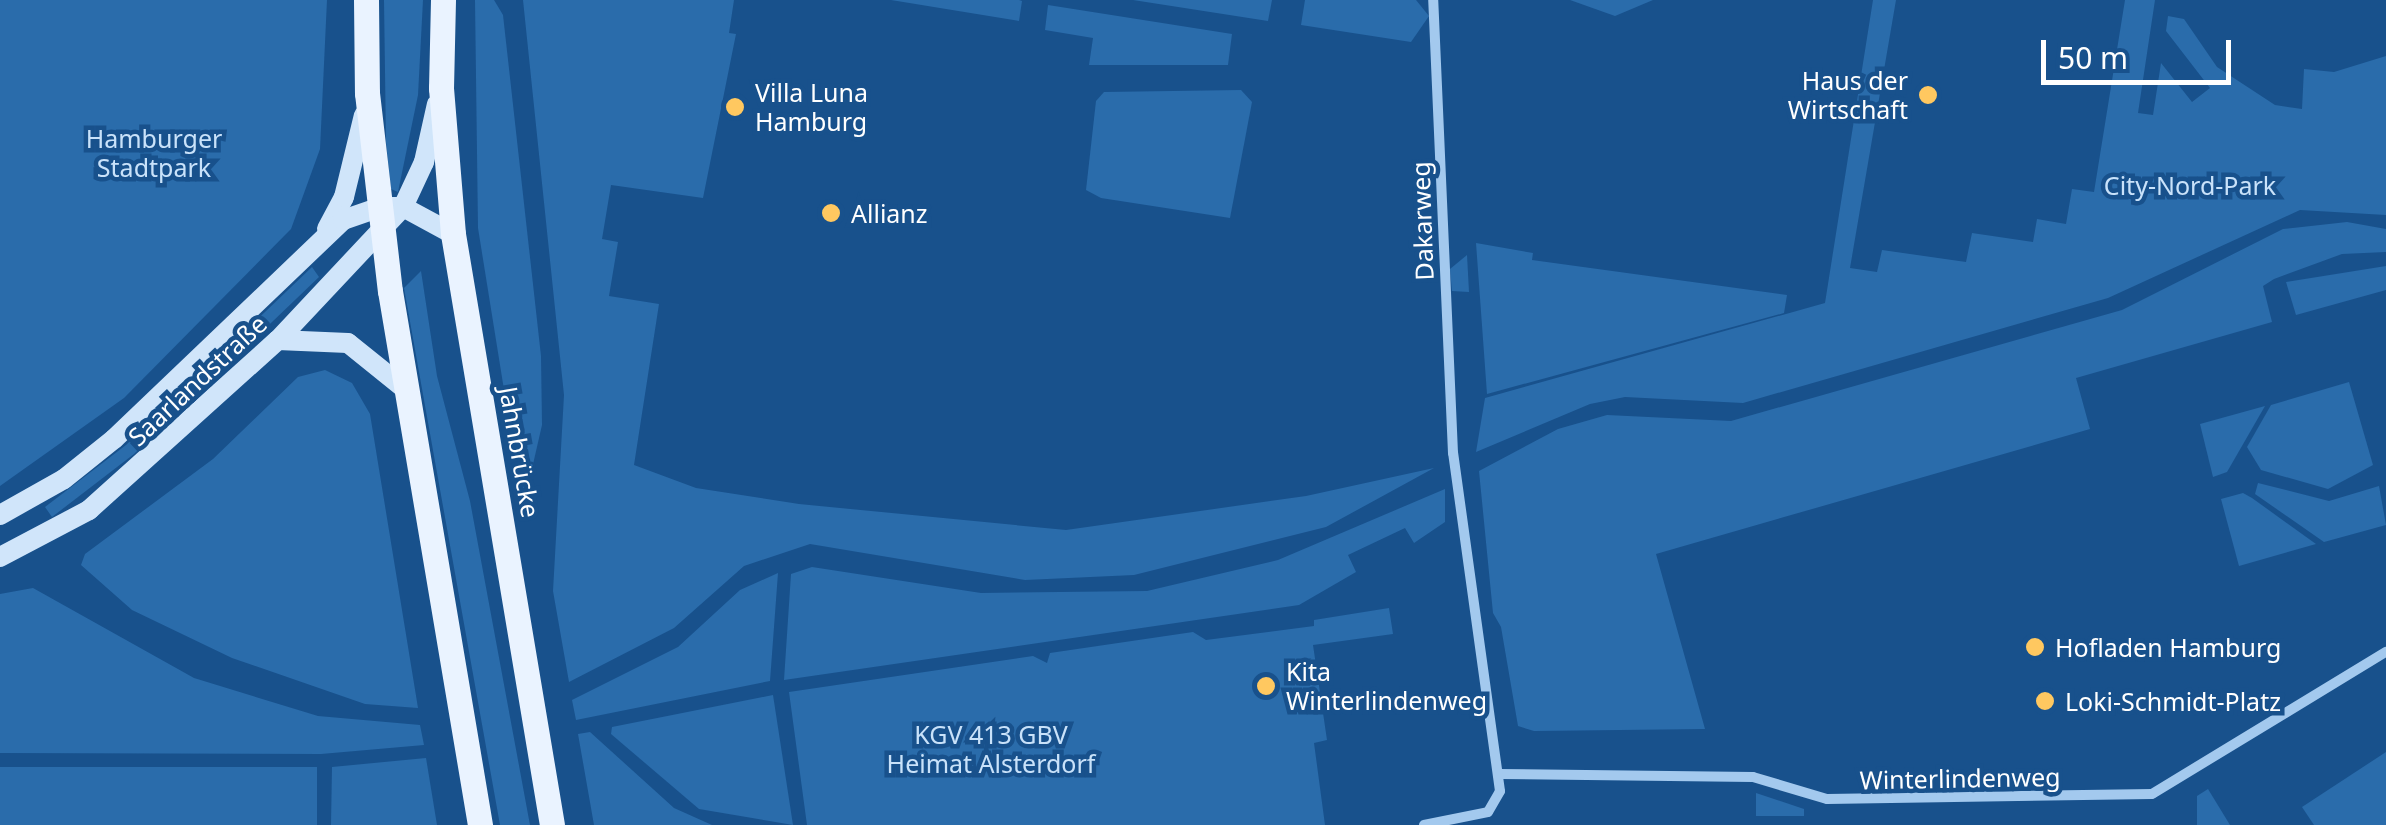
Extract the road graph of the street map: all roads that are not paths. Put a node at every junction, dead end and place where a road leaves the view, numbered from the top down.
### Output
1 (366, 0) edge
2 (443, 0) edge
3 (1433, 0) edge
4 (441, 88) junction
5 (367, 92) junction
6 (389, 215) junction
7 (453, 234) junction
8 (313, 246) junction
9 (278, 340) junction
10 (404, 388) junction
11 (0, 515) edge
12 (0, 557) edge
13 (2386, 652) edge
14 (1500, 774) junction
15 (480, 825) edge
16 (552, 825) edge
17 (1424, 825) edge

1 - 5 main road
2 - 4 main road, Jahnbrücke
3 - 14 street, Dakarweg
4 - 6 main road, Saarlandstraße
4 - 7 main road, Jahnbrücke
5 - 6 main road
5 - 8 main road
6 - 7 main road
6 - 8 main road, Saarlandstraße
6 - 9 main road, Saarlandstraße
6 - 10 main road
7 - 16 main road, Jahnbrücke
8 - 11 main road, Saarlandstraße
9 - 10 main road
9 - 12 main road, Saarlandstraße
10 - 15 main road
13 - 14 street, Winterlindenweg
14 - 17 street

